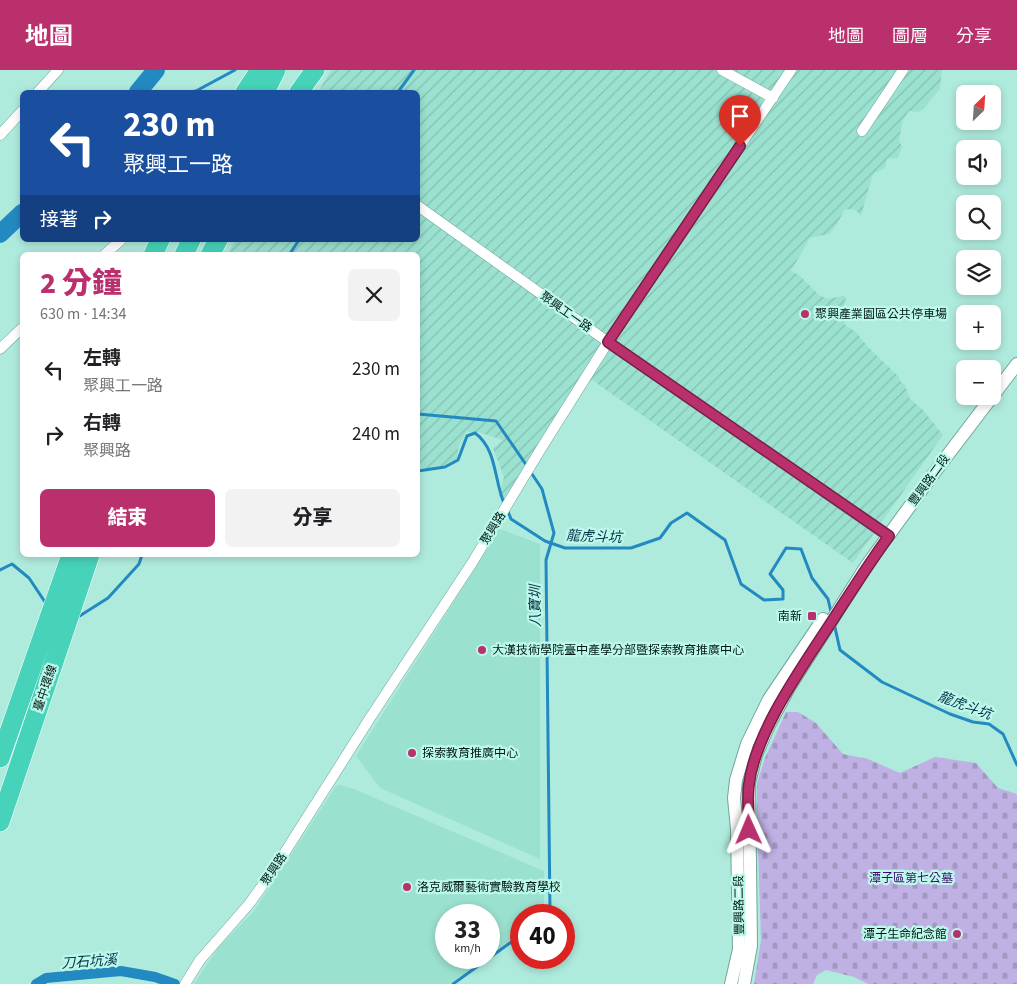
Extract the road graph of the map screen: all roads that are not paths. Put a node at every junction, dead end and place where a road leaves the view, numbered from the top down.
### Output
1 (58, 70) edge
2 (261, 70) edge
3 (276, 70) edge
4 (301, 70) edge
5 (315, 70) edge
6 (722, 70) edge
7 (791, 70) edge
8 (903, 70) edge
9 (40, 90) edge
10 (248, 90) edge
11 (266, 90) edge
12 (291, 90) edge
13 (300, 90) edge
14 (773, 98) junction
15 (20, 113) edge
16 (862, 131) dead end
17 (0, 135) edge
18 (420, 207) edge
19 (119, 242) edge
20 (107, 252) edge
21 (20, 330) edge
22 (608, 342) junction
23 (0, 349) edge
24 (1017, 364) edge
25 (889, 536) junction
26 (64, 557) edge
27 (70, 557) edge
28 (89, 557) edge
29 (832, 614) junction
30 (47, 622) junction
31 (0, 758) edge
32 (0, 822) edge
33 (186, 982) edge
34 (731, 984) edge
35 (744, 984) edge

1 - 9 street
2 - 10 highway
3 - 11 highway
4 - 12 highway
5 - 13 highway
6 - 14 street
7 - 14 street, 聚興路
8 - 16 street
14 - 22 street, 聚興路
15 - 17 street
18 - 22 street, 聚興工一路
19 - 20 street
21 - 23 street
22 - 25 street, 聚興工一路
22 - 33 street, 聚興路
24 - 25 street, 豐興路二段
25 - 29 street, 豐興路二段
26 - 30 highway
27 - 30 highway, 臺中環線
28 - 32 highway, 臺中環線
29 - 34 street, 豐興路二段
29 - 35 street, 豐興路二段
30 - 31 highway, 臺中環線

